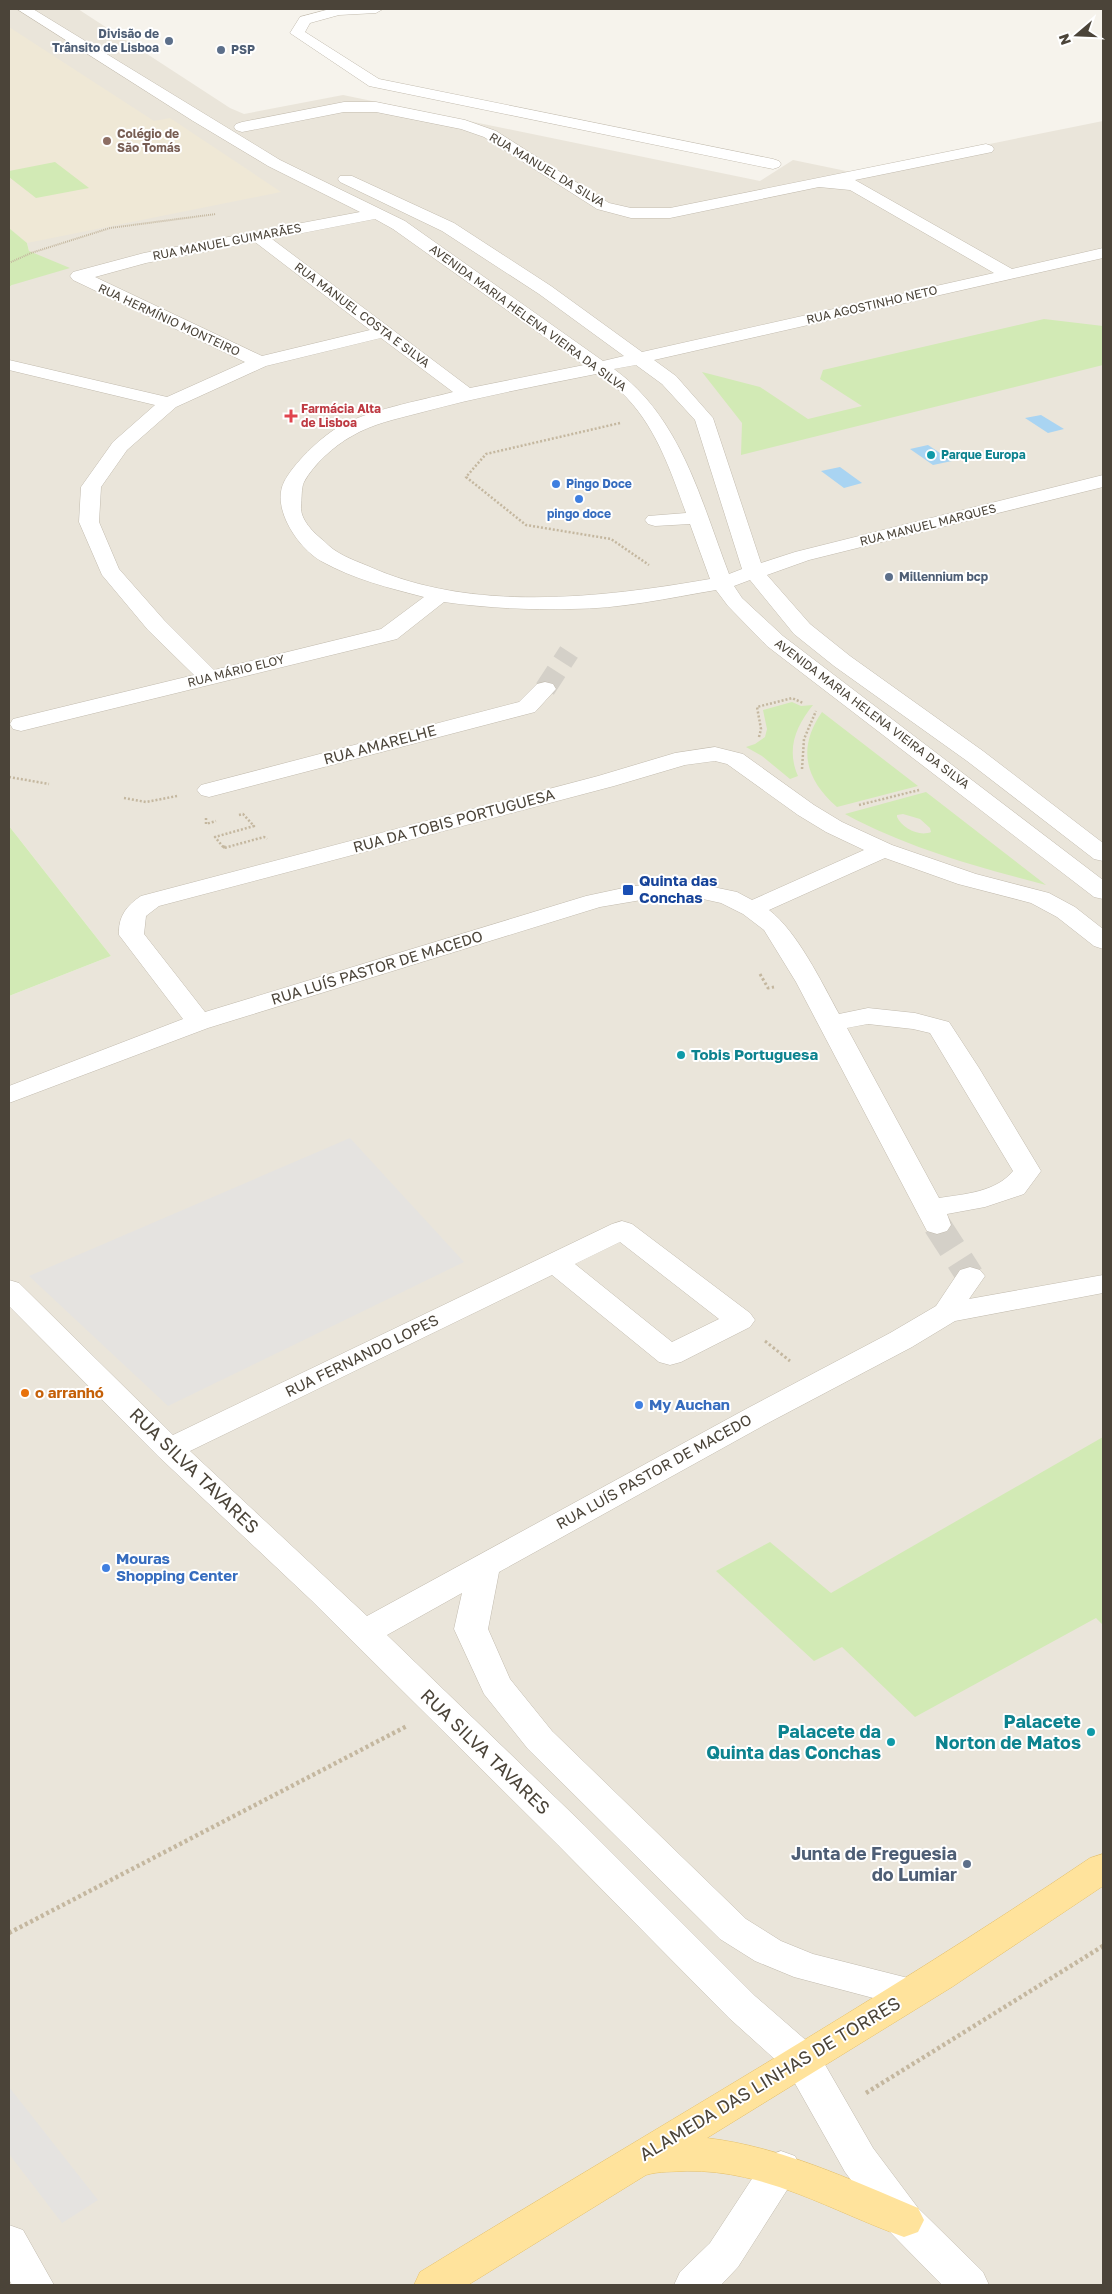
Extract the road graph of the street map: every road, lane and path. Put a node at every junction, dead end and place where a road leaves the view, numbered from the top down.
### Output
1 (24, 9) edge
2 (53, 9) edge
3 (376, 9) edge
4 (242, 127) junction
5 (265, 139) dead end
6 (986, 149) dead end
7 (773, 164) dead end
8 (333, 174) dead end
9 (819, 182) junction
10 (377, 214) junction
11 (257, 236) junction
12 (31, 253) dead end
13 (1103, 253) edge
14 (9, 263) edge
15 (1009, 274) junction
16 (79, 276) joint
17 (382, 332) junction
18 (641, 358) junction
19 (260, 362) junction
20 (9, 366) edge
21 (601, 367) junction
22 (467, 394) junction
23 (169, 403) junction
24 (607, 426) dead end
25 (1103, 481) edge
26 (698, 518) junction
27 (655, 520) dead end
28 (657, 570) dead end
29 (752, 571) junction
30 (722, 583) junction
31 (440, 595) junction
32 (208, 678) junction
33 (545, 689) tunnel mouth
34 (792, 698) dead end
35 (757, 707) dead end
36 (816, 712) dead end
37 (21, 724) dead end
38 (9, 777) edge
39 (802, 778) dead end
40 (49, 784) dead end
41 (927, 788) dead end
42 (210, 790) junction
43 (124, 798) dead end
44 (853, 807) dead end
45 (234, 816) dead end
46 (224, 819) dead end
47 (269, 843) dead end
48 (884, 850) junction
49 (1103, 854) edge
50 (1103, 892) edge
51 (752, 909) junction
52 (1103, 941) edge
53 (198, 1022) junction
54 (831, 1024) junction
55 (9, 1095) edge
56 (555, 1264) junction
57 (970, 1276) dead end
58 (1103, 1284) edge
59 (16, 1308) edge
60 (946, 1313) junction
61 (740, 1320) junction
62 (819, 1385) junction
63 (168, 1449) junction
64 (484, 1565) junction
65 (363, 1633) junction
66 (441, 1708) junction
67 (1103, 1868) edge
68 (9, 1933) edge
69 (912, 1993) junction
70 (802, 2060) junction
71 (624, 2168) junction
72 (781, 2168) junction
73 (904, 2220) junction
74 (9, 2242) edge
75 (34, 2285) edge
76 (434, 2285) edge
77 (694, 2285) edge
78 (969, 2285) edge

1 - 10 street, AVENIDA MARIA HELENA VIEIRA DA SILVA
2 - 4 street
3 - 7 street
4 - 5 street
4 - 9 street, RUA MANUEL DA SILVA
6 - 9 street
8 - 18 street, AVENIDA MARIA HELENA VIEIRA DA SILVA
9 - 15 street, RUA MANUEL DA SILVA
10 - 11 street, RUA MANUEL GUIMARÃES
10 - 21 street, AVENIDA MARIA HELENA VIEIRA DA SILVA
11 - 16 street, RUA MANUEL GUIMARÃES
11 - 17 street, RUA MANUEL COSTA E SILVA
12 - 14 path
13 - 15 street, RUA AGOSTINHO NETO
15 - 18 street, RUA AGOSTINHO NETO
16 - 19 street, RUA HERMÍNIO MONTEIRO
17 - 19 street
17 - 22 street, RUA MANUEL COSTA E SILVA
18 - 21 street, RUA AGOSTINHO NETO
18 - 29 street, AVENIDA MARIA HELENA VIEIRA DA SILVA
19 - 23 street
20 - 23 street
21 - 22 street, RUA AGOSTINHO NETO
21 - 26 street, AVENIDA MARIA HELENA VIEIRA DA SILVA
22 - 31 street, RUA AGOSTINHO NETO
23 - 32 street
24 - 28 path
25 - 29 street, RUA MANUEL MARQUES
26 - 27 street
26 - 30 street, AVENIDA MARIA HELENA VIEIRA DA SILVA
29 - 30 street, RUA MANUEL MARQUES
29 - 49 street, AVENIDA MARIA HELENA VIEIRA DA SILVA
30 - 31 street, RUA MANUEL MARQUES
30 - 50 street, AVENIDA MARIA HELENA VIEIRA DA SILVA
31 - 32 street, RUA MÁRIO ELOY
32 - 37 street, RUA MÁRIO ELOY
33 - 42 street, RUA AMARELHE
34 - 35 path
36 - 39 path
38 - 40 path
41 - 44 path
42 - 43 path
42 - 46 path
45 - 47 path
48 - 51 street
48 - 52 street
48 - 53 street, RUA DA TOBIS PORTUGUESA
51 - 53 street, RUA LUÍS PASTOR DE MACEDO
51 - 54 street, RUA LUÍS PASTOR DE MACEDO
53 - 55 street, RUA LUÍS PASTOR DE MACEDO
54 - 54 street, RUA LUÍS PASTOR DE MACEDO
56 - 61 street, RUA FERNANDO LOPES
56 - 61 street
56 - 63 street, RUA FERNANDO LOPES
57 - 60 street, RUA LUÍS PASTOR DE MACEDO
58 - 60 street, RUA LUÍS PASTOR DE MACEDO
59 - 63 street, RUA SILVA TAVARES
60 - 62 street, RUA LUÍS PASTOR DE MACEDO
61 - 62 path
62 - 64 street, RUA LUÍS PASTOR DE MACEDO
63 - 65 street, RUA SILVA TAVARES
64 - 65 street, RUA LUÍS PASTOR DE MACEDO
64 - 69 street
65 - 66 street, RUA SILVA TAVARES
66 - 68 path
66 - 70 street, RUA SILVA TAVARES
67 - 69 main road, ALAMEDA DAS LINHAS DE TORRES
69 - 70 main road, ALAMEDA DAS LINHAS DE TORRES
70 - 71 main road, ALAMEDA DAS LINHAS DE TORRES
70 - 73 street, RUA SILVA TAVARES
71 - 72 main road
71 - 76 main road, ALAMEDA DAS LINHAS DE TORRES
72 - 73 main road
72 - 77 street
73 - 78 street, RUA SILVA TAVARES
74 - 75 street

